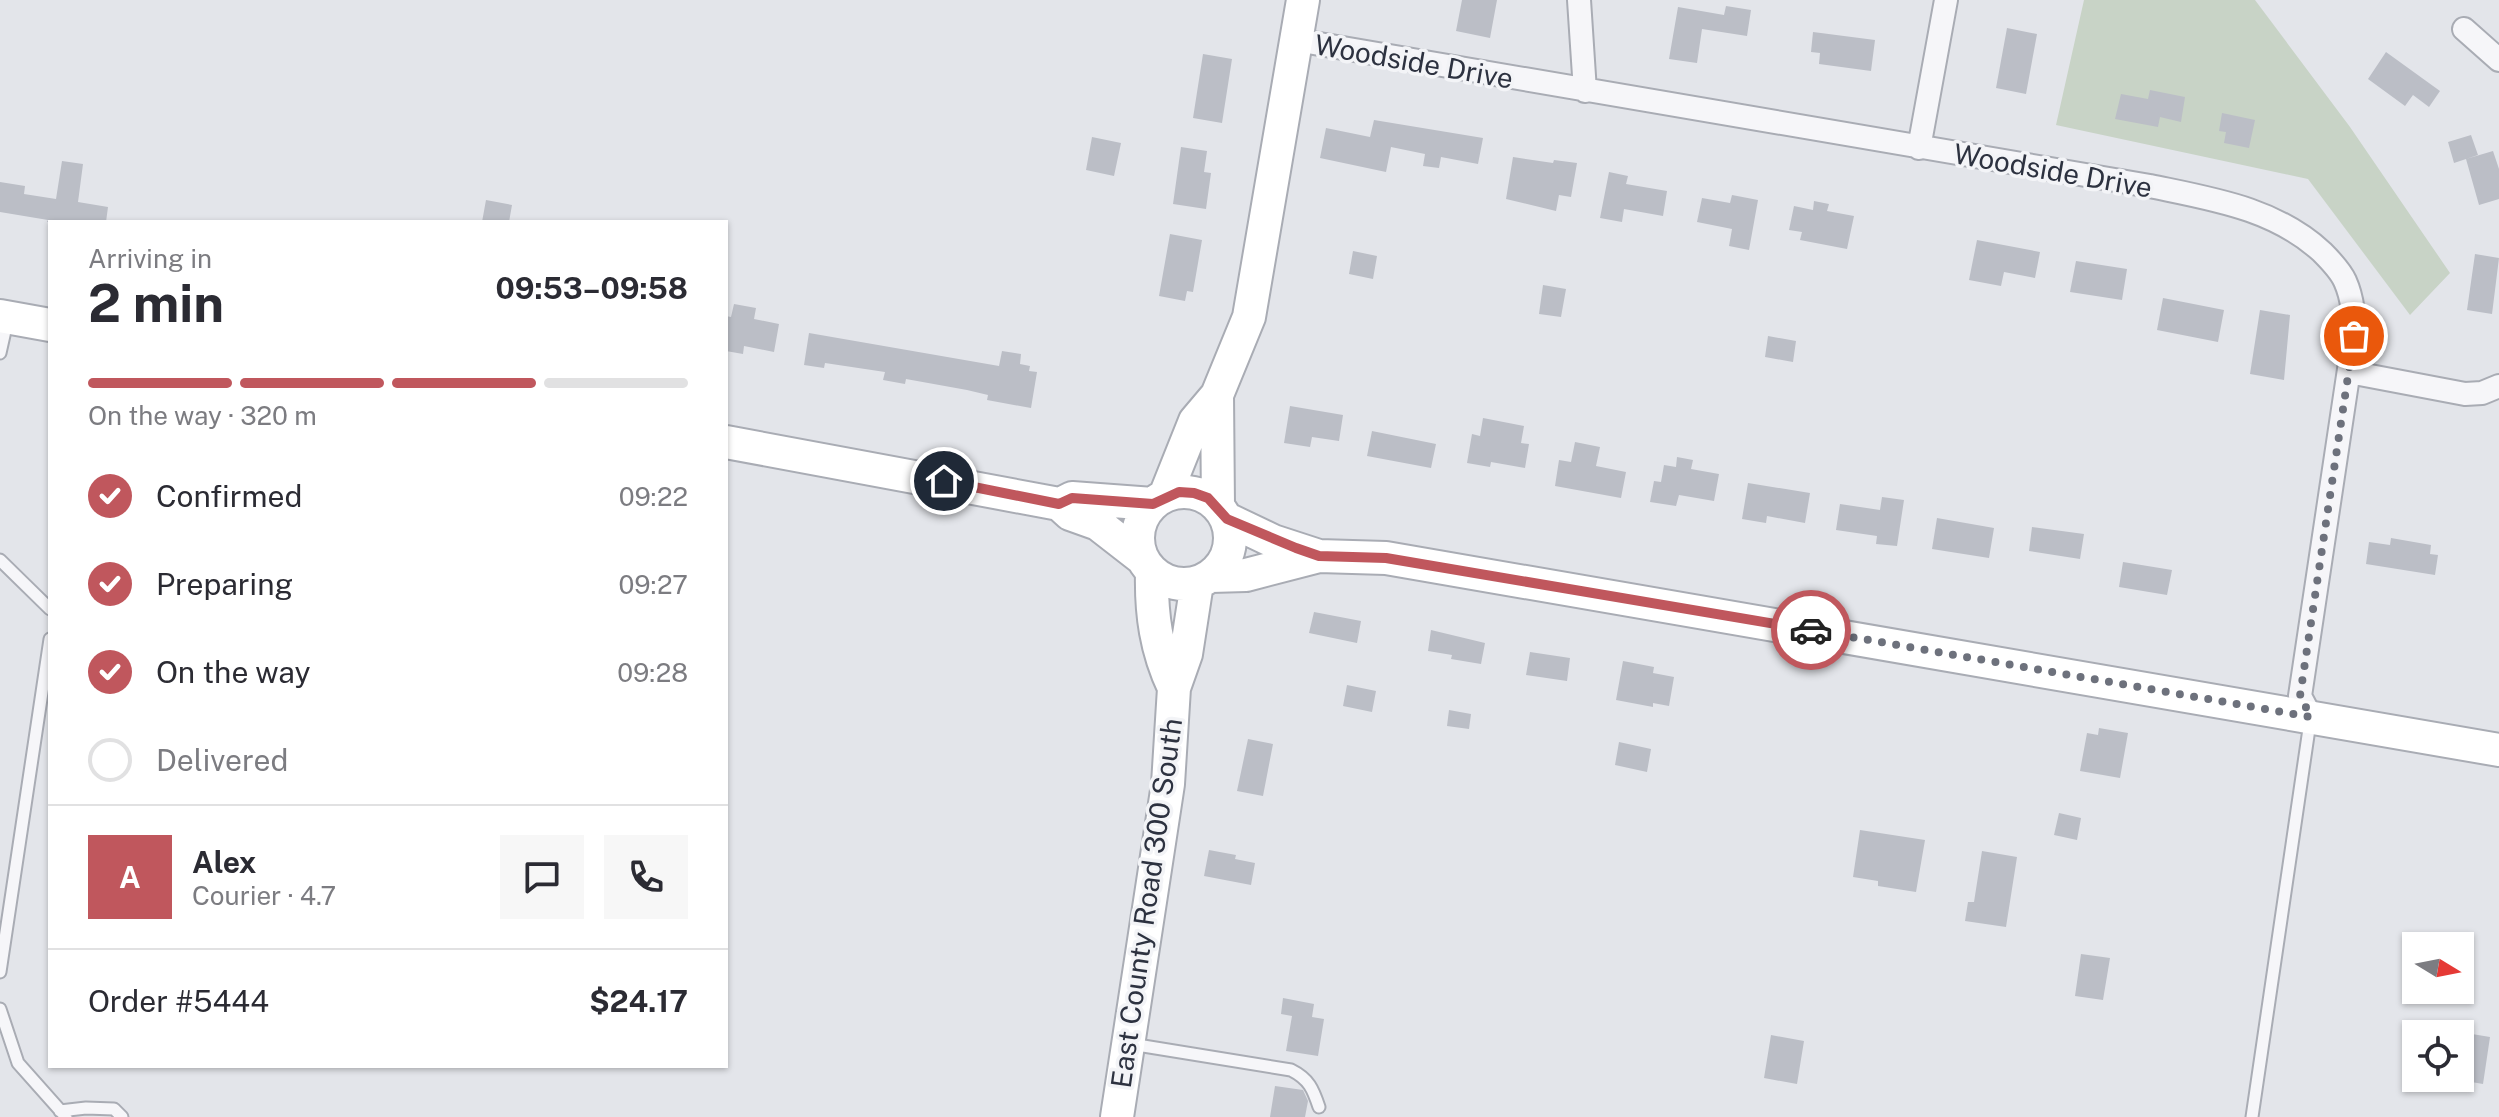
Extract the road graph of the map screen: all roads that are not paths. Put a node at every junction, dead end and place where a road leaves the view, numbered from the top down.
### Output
1 (1303, 0) edge
2 (1579, 0) edge
3 (1946, 0) edge
4 (2464, 29) dead end
5 (1296, 40) junction
6 (2499, 60) edge
7 (1585, 91) junction
8 (1919, 148) junction
9 (4, 317) edge
10 (48, 325) edge
11 (0, 353) edge
12 (2349, 372) junction
13 (2499, 386) edge
14 (1217, 395) junction
15 (728, 442) edge
16 (1159, 500) junction
17 (1059, 504) junction
18 (1222, 513) junction
19 (1319, 556) junction
20 (0, 560) edge
21 (1148, 565) junction
22 (1204, 580) junction
23 (48, 607) edge
24 (48, 652) edge
25 (1174, 688) junction
26 (2311, 717) junction
27 (2499, 750) edge
28 (0, 972) edge
29 (0, 1009) edge
30 (1127, 1043) junction
31 (1319, 1107) dead end
32 (63, 1114) edge
33 (122, 1117) edge
34 (1117, 1117) edge
35 (2252, 1117) edge

1 - 5 main road
2 - 7 street
3 - 8 street
4 - 6 street
5 - 7 street, Woodside Drive
5 - 14 main road
7 - 8 street, Woodside Drive
8 - 12 street, Woodside Drive
9 - 10 main road
9 - 11 lane
12 - 13 street
12 - 26 street, Woodside Drive
14 - 16 main road
14 - 18 main road
15 - 17 main road
16 - 17 main road
16 - 18 main road
16 - 21 main road
17 - 21 main road
18 - 19 main road
18 - 22 main road
19 - 22 main road
19 - 26 main road
20 - 23 lane
21 - 22 main road
21 - 25 main road, East County Road 300 South
22 - 25 main road, East County Road 300 South
24 - 28 lane
25 - 30 main road, East County Road 300 South
26 - 27 main road
26 - 35 lane
29 - 32 lane
30 - 31 lane
30 - 34 main road, East County Road 300 South
32 - 33 lane

